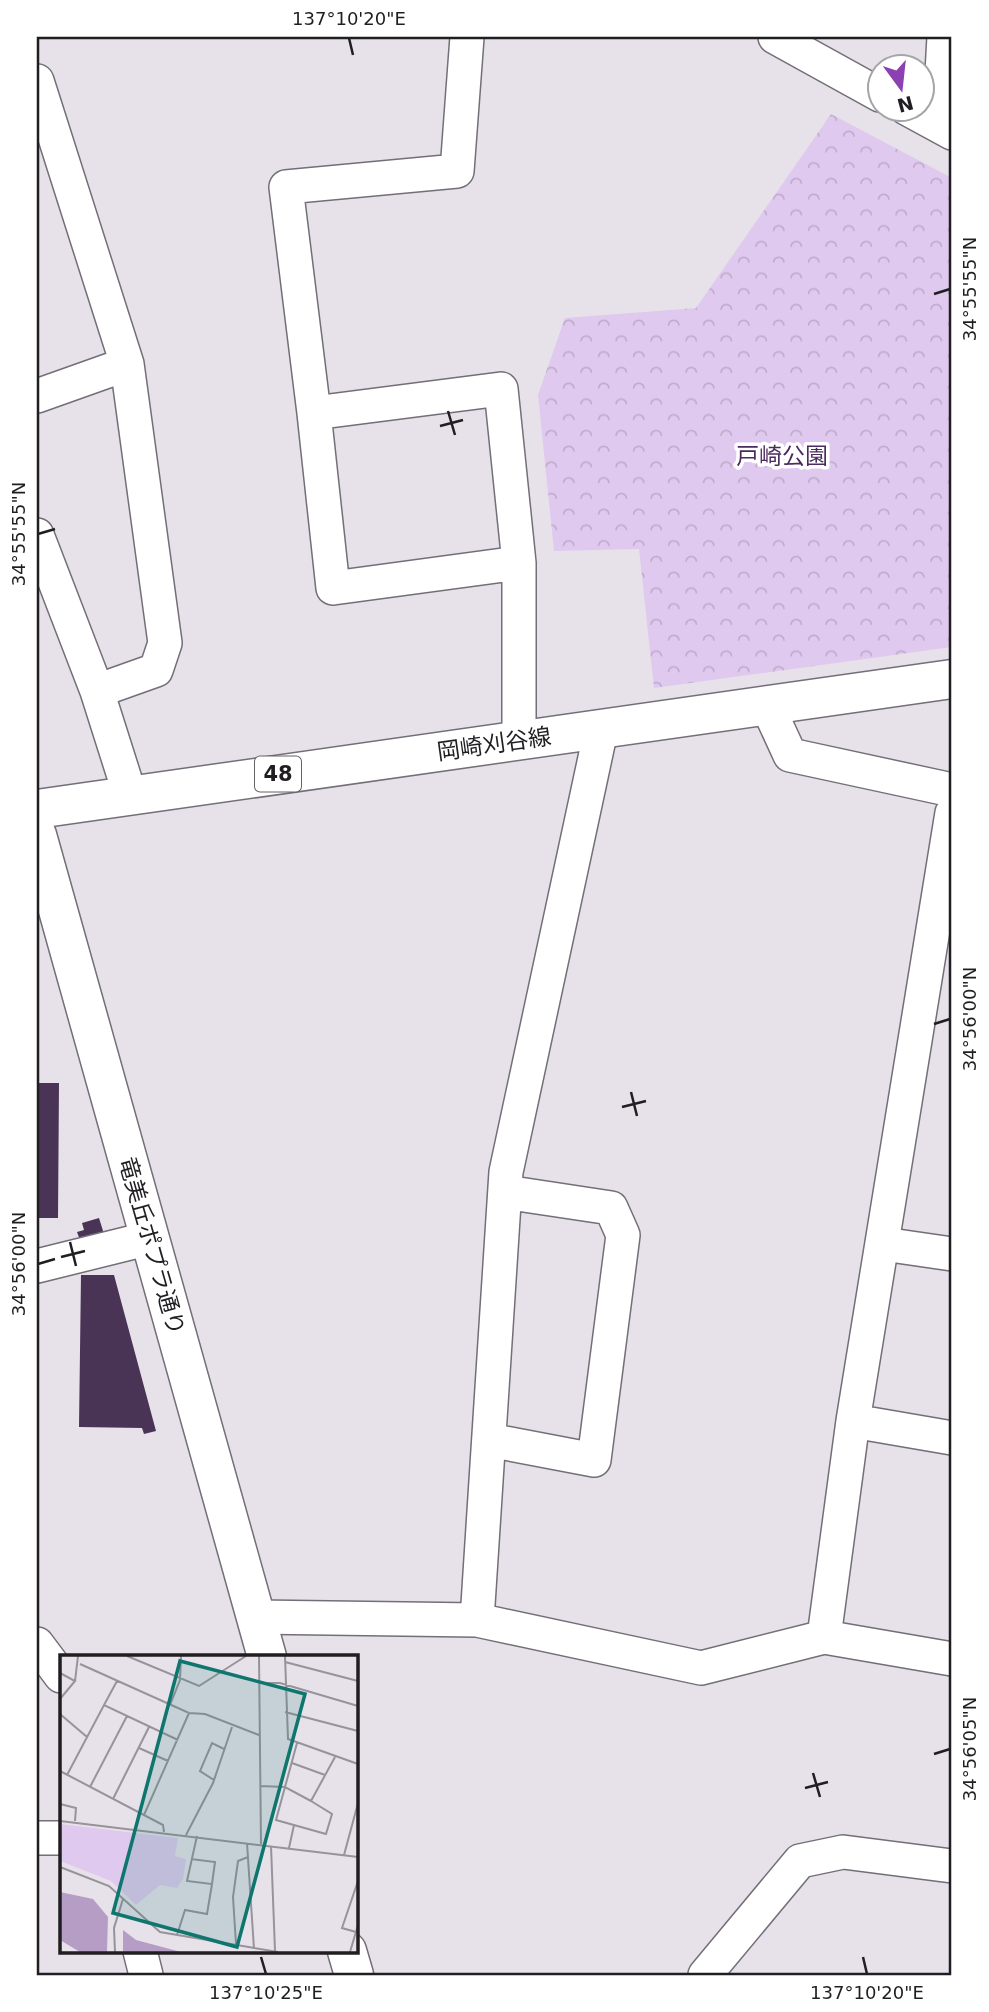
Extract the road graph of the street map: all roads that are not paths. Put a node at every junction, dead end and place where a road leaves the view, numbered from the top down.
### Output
1 (467, 37) edge
2 (775, 37) edge
3 (944, 37) edge
4 (37, 81) edge
5 (866, 87) edge
6 (946, 129) edge
7 (127, 364) junction
8 (37, 396) edge
9 (314, 413) junction
10 (37, 535) edge
11 (519, 564) junction
12 (952, 679) edge
13 (97, 691) junction
14 (767, 705) junction
15 (601, 730) junction
16 (519, 740) junction
17 (952, 790) edge
18 (130, 795) junction
19 (37, 810) edge
20 (952, 813) edge
21 (37, 835) edge
22 (505, 1192) junction
23 (150, 1238) junction
24 (883, 1244) junction
25 (952, 1254) edge
26 (37, 1266) edge
27 (853, 1421) junction
28 (952, 1438) edge
29 (489, 1440) junction
30 (256, 1617) junction
31 (477, 1620) junction
32 (824, 1637) junction
33 (37, 1644) edge
34 (266, 1655) edge
35 (952, 1659) edge
36 (60, 1675) edge
37 (37, 1838) edge
38 (60, 1838) edge
39 (952, 1865) edge
40 (140, 1952) edge
41 (347, 1952) edge
42 (146, 1975) edge
43 (354, 1975) edge
44 (705, 1975) edge

1 - 9 street
2 - 5 street
3 - 6 street
4 - 7 street
7 - 8 street
7 - 13 street
9 - 11 street
9 - 11 street
10 - 13 street
11 - 16 street
12 - 14 main road, 岡崎刈谷線 / 48
13 - 18 street
14 - 15 main road, 岡崎刈谷線 / 48
14 - 17 street
15 - 16 main road, 岡崎刈谷線 / 48
15 - 22 street
16 - 18 main road, 岡崎刈谷線 / 48
18 - 19 main road, 岡崎刈谷線 / 48
20 - 24 street
21 - 23 main road, 竜美丘ポプラ通り
22 - 29 street
22 - 29 street
23 - 26 street
23 - 30 main road, 竜美丘ポプラ通り
24 - 25 street
24 - 27 street
27 - 28 street
27 - 32 street
29 - 31 street
30 - 31 street
30 - 34 main road, 竜美丘ポプラ通り
31 - 32 street
32 - 35 street
33 - 36 street
37 - 38 street
39 - 44 street
40 - 42 street
41 - 43 main road

